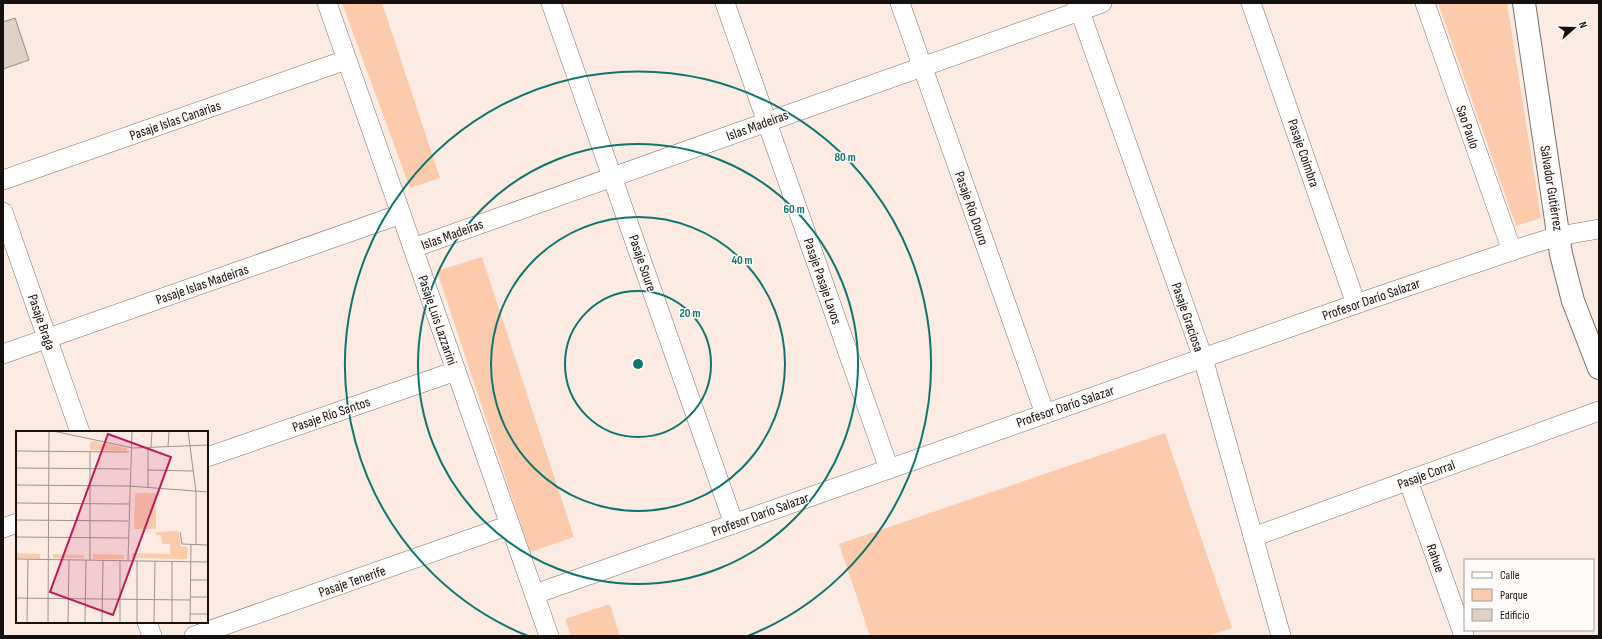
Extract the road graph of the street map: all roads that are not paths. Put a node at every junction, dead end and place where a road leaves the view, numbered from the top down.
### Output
1 (327, 3) edge
2 (551, 3) edge
3 (725, 3) edge
4 (900, 3) edge
5 (1102, 3) edge
6 (1251, 3) edge
7 (1425, 3) edge
8 (1524, 3) edge
9 (1078, 7) edge
10 (346, 60) junction
11 (922, 67) junction
12 (767, 122) junction
13 (612, 177) junction
14 (3, 180) edge
15 (3, 212) edge
16 (400, 214) junction
17 (1599, 229) edge
18 (1559, 236) junction
19 (413, 248) junction
20 (1512, 251) junction
21 (1356, 304) junction
22 (47, 338) junction
23 (3, 354) edge
24 (1202, 358) junction
25 (1599, 368) edge
26 (456, 370) junction
27 (1599, 411) edge
28 (1045, 414) junction
29 (80, 431) edge
30 (208, 457) edge
31 (889, 469) junction
32 (1408, 480) junction
33 (16, 523) edge
34 (734, 524) junction
35 (510, 525) junction
36 (3, 528) edge
37 (1253, 537) junction
38 (535, 594) junction
39 (147, 623) edge
40 (152, 636) edge
41 (194, 636) edge
42 (549, 636) edge
43 (1281, 636) edge
44 (1464, 636) edge

1 - 10 street, Pasaje Luis Lazzarini
2 - 13 street, Pasaje Soure
3 - 12 street, Pasaje Pasaje Lavos
4 - 11 street, Pasaje Río Douro
5 - 9 street, Islas Madeiras
6 - 21 street, Pasaje Coimbra
7 - 20 street, Sao Paulo
8 - 18 street, Salvador Gutiérrez
9 - 11 street, Islas Madeiras
9 - 24 street, Pasaje Graciosa
10 - 14 street, Pasaje Islas Canarias
10 - 16 street, Pasaje Luis Lazzarini
11 - 12 street, Islas Madeiras
11 - 28 street, Pasaje Río Douro
12 - 13 street, Islas Madeiras
12 - 31 street, Pasaje Pasaje Lavos
13 - 19 street, Islas Madeiras
13 - 34 street, Pasaje Soure
15 - 22 street, Pasaje Braga
16 - 19 street, Pasaje Luis Lazzarini
16 - 22 street, Pasaje Islas Madeiras
17 - 18 street, Profesor Darío Salazar
18 - 20 street, Profesor Darío Salazar
18 - 25 street, Salvador Gutiérrez
19 - 26 street, Pasaje Luis Lazzarini
20 - 21 street, Profesor Darío Salazar
21 - 24 street, Profesor Darío Salazar
22 - 23 street, Pasaje Islas Madeiras
22 - 29 street, Pasaje Braga
24 - 28 street, Profesor Darío Salazar
24 - 37 street, Pasaje Graciosa
26 - 30 street, Pasaje Río Santos
26 - 35 street, Pasaje Luis Lazzarini
27 - 32 street, Pasaje Corral
28 - 31 street, Profesor Darío Salazar
31 - 34 street, Profesor Darío Salazar
32 - 37 street, Pasaje Corral
32 - 44 street, Rahue
33 - 36 street
34 - 38 street, Profesor Darío Salazar
35 - 38 street, Pasaje Luis Lazzarini
35 - 41 street, Pasaje Tenerife
37 - 43 street, Pasaje Graciosa
38 - 42 street, Pasaje Luis Lazzarini
39 - 40 street

